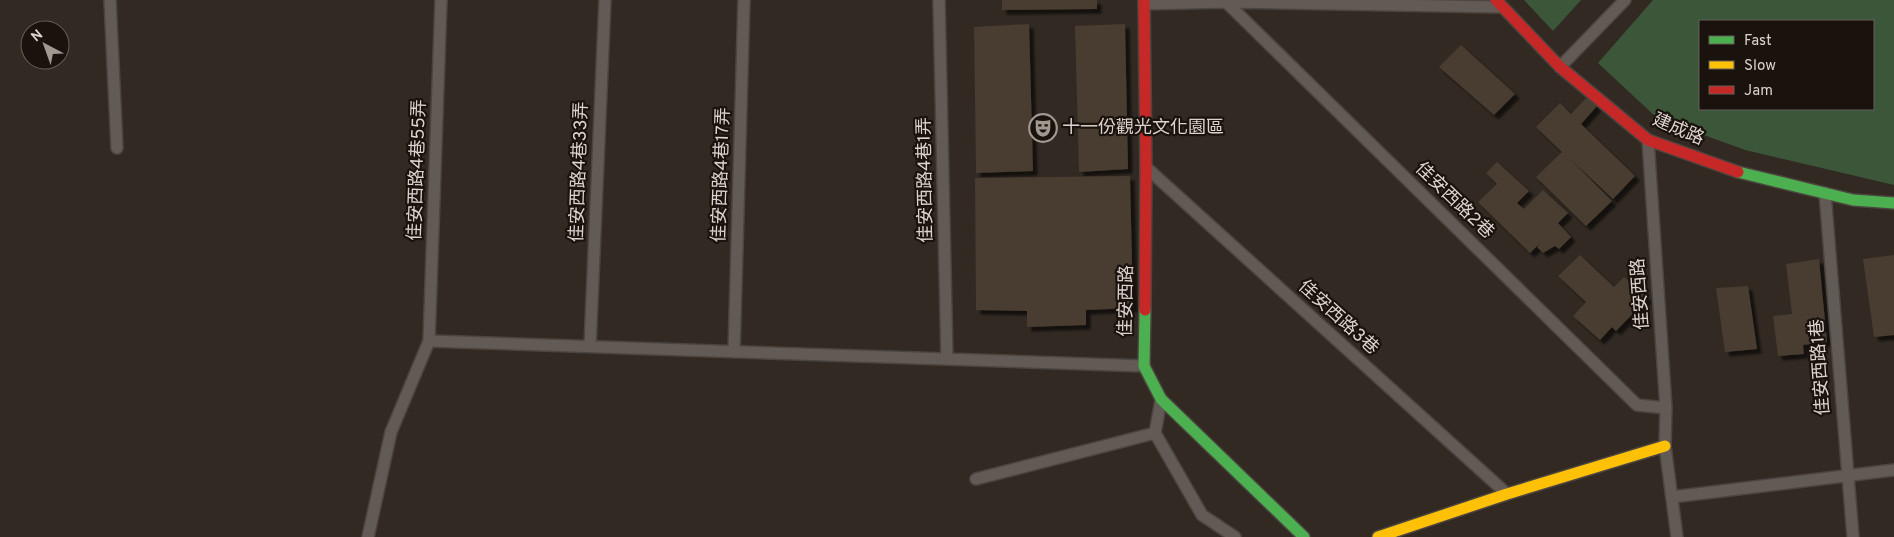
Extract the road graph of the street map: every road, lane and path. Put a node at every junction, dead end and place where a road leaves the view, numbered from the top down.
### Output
1 (110, 0) edge
2 (441, 0) edge
3 (605, 0) edge
4 (744, 0) edge
5 (939, 0) edge
6 (1625, 0) edge
7 (1144, 2) edge
8 (1226, 2) junction
9 (1500, 4) edge
10 (1560, 67) junction
11 (1648, 140) junction
12 (117, 148) dead end
13 (1146, 168) junction
14 (1825, 193) junction
15 (1894, 203) edge
16 (429, 341) junction
17 (590, 346) junction
18 (734, 352) junction
19 (948, 359) junction
20 (1144, 366) junction
21 (1161, 399) junction
22 (1666, 408) junction
23 (1154, 433) junction
24 (1665, 446) junction
25 (1894, 470) edge
26 (1847, 475) junction
27 (976, 479) dead end
28 (1507, 494) junction
29 (1672, 497) junction
30 (368, 537) edge
31 (1235, 537) edge
32 (1304, 537) edge
33 (1378, 537) edge
34 (1677, 537) edge
35 (1853, 537) edge

1 - 12 lane
2 - 16 lane, 佳安西路4巷55弄
3 - 17 lane, 佳安西路4巷33弄
4 - 18 lane, 佳安西路4巷17弄
5 - 19 lane, 佳安西路4巷1弄
6 - 10 lane
7 - 8 lane
7 - 13 street, 佳安西路
8 - 9 lane
8 - 22 lane, 佳安西路2巷
9 - 10 street, 建成路
10 - 11 street, 建成路
11 - 14 street, 建成路
11 - 22 lane, 佳安西路
13 - 20 street, 佳安西路
13 - 28 lane, 佳安西路3巷
14 - 15 street, 建成路
14 - 26 lane, 佳安西路1巷
16 - 17 lane
16 - 30 lane
17 - 18 lane
18 - 19 lane
19 - 20 lane
20 - 21 street, 佳安西路
21 - 23 lane
21 - 32 street, 佳安西路
22 - 24 lane, 佳安西路
23 - 27 lane
23 - 31 lane
24 - 28 street
24 - 29 lane, 佳安西路
25 - 26 lane
26 - 29 lane
26 - 35 lane, 佳安西路1巷
28 - 33 street
29 - 34 lane, 佳安西路

